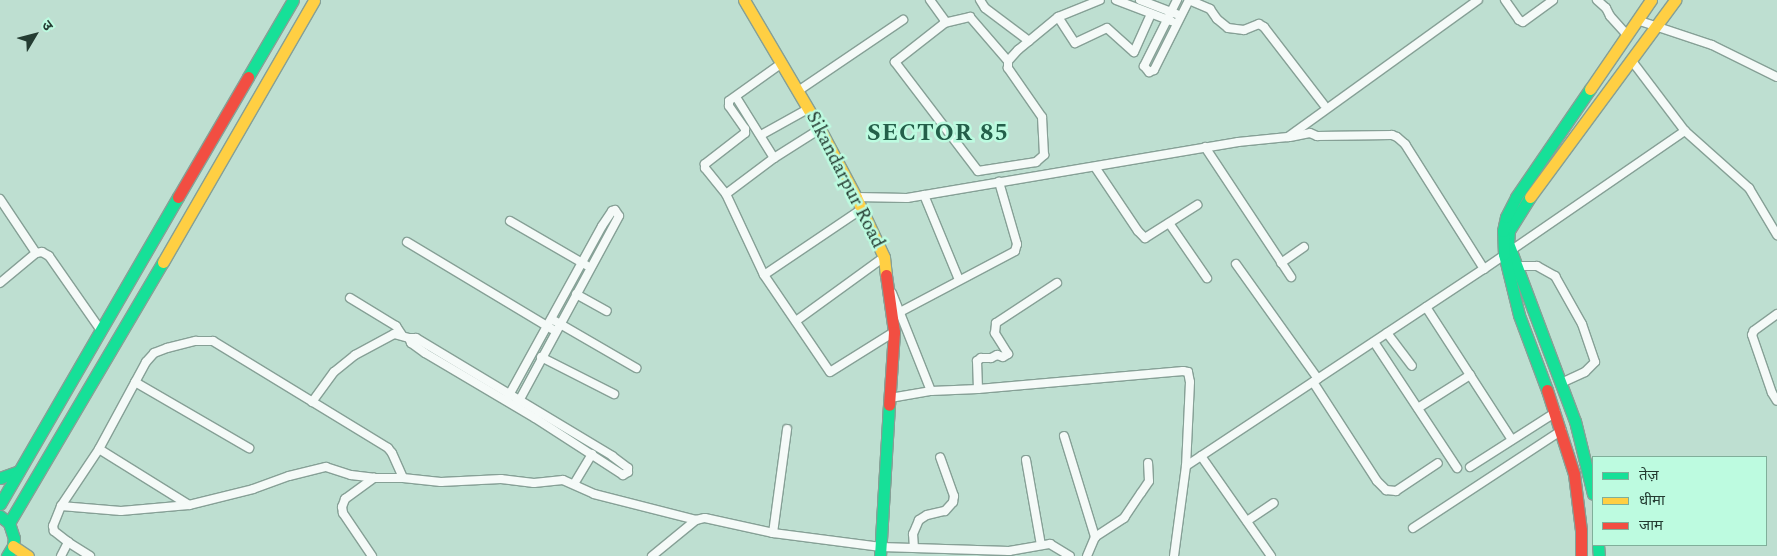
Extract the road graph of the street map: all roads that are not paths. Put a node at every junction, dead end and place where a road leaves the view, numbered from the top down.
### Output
1 (294, 0) edge
2 (314, 0) edge
3 (744, 0) edge
4 (930, 0) edge
5 (980, 0) edge
6 (1100, 0) edge
7 (1111, 0) edge
8 (1117, 0) edge
9 (1140, 0) edge
10 (1177, 0) edge
11 (1189, 0) edge
12 (1478, 0) edge
13 (1505, 0) edge
14 (1553, 0) edge
15 (1597, 0) edge
16 (1612, 0) edge
17 (1651, 0) edge
18 (1675, 0) edge
19 (1606, 8) junction
20 (1151, 14) junction
21 (1169, 16) junction
22 (1181, 16) junction
23 (1058, 17) junction
24 (903, 20) dead end
25 (1637, 20) junction
26 (944, 24) junction
27 (1177, 24) junction
28 (1657, 26) junction
29 (1627, 35) junction
30 (1029, 41) junction
31 (1008, 61) junction
32 (1632, 61) junction
33 (782, 63) junction
34 (1777, 77) edge
35 (798, 90) junction
36 (736, 97) junction
37 (1324, 105) dead end
38 (808, 108) junction
39 (820, 129) junction
40 (1685, 131) junction
41 (761, 135) junction
42 (1288, 137) junction
43 (1205, 147) junction
44 (774, 158) junction
45 (1095, 167) junction
46 (1000, 182) junction
47 (726, 194) junction
48 (924, 195) junction
49 (856, 197) junction
50 (0, 200) edge
51 (1197, 205) dead end
52 (862, 209) junction
53 (510, 221) dead end
54 (1169, 223) junction
55 (1777, 235) edge
56 (407, 242) dead end
57 (1304, 247) dead end
58 (1507, 252) junction
59 (36, 253) junction
60 (884, 257) junction
61 (1280, 262) junction
62 (582, 263) junction
63 (1236, 264) dead end
64 (1517, 266) junction
65 (591, 268) junction
66 (1484, 269) junction
67 (764, 275) junction
68 (1291, 277) dead end
69 (1208, 278) dead end
70 (959, 280) junction
71 (1, 281) edge
72 (1057, 283) dead end
73 (889, 287) junction
74 (576, 294) junction
75 (350, 298) dead end
76 (115, 302) junction
77 (1426, 307) junction
78 (607, 311) dead end
79 (134, 312) junction
80 (900, 312) junction
81 (1777, 314) edge
82 (796, 321) junction
83 (550, 323) junction
84 (558, 327) junction
85 (100, 329) junction
86 (894, 332) junction
87 (1387, 333) junction
88 (406, 337) junction
89 (1374, 342) junction
90 (541, 357) junction
91 (1412, 366) dead end
92 (636, 368) dead end
93 (1470, 375) junction
94 (1316, 380) junction
95 (135, 382) junction
96 (1561, 382) junction
97 (978, 389) junction
98 (931, 391) junction
99 (614, 394) dead end
100 (508, 398) junction
101 (890, 398) junction
102 (1777, 401) edge
103 (312, 402) junction
104 (518, 404) junction
105 (1418, 408) junction
106 (1556, 412) junction
107 (787, 429) dead end
108 (1562, 430) junction
109 (1064, 436) dead end
110 (1512, 440) junction
111 (250, 448) dead end
112 (99, 449) junction
113 (592, 454) junction
114 (1201, 456) junction
115 (940, 457) dead end
116 (1026, 460) dead end
117 (1148, 463) dead end
118 (1438, 464) dead end
119 (1186, 466) junction
120 (1470, 466) dead end
121 (1457, 468) dead end
122 (19, 471) junction
123 (0, 478) edge
124 (374, 478) junction
125 (403, 478) junction
126 (574, 484) junction
127 (1592, 489) edge
128 (1274, 503) dead end
129 (0, 504) edge
130 (190, 505) junction
131 (61, 506) junction
132 (4, 520) edge
133 (696, 520) junction
134 (1246, 521) junction
135 (1413, 528) dead end
136 (773, 533) junction
137 (1095, 537) junction
138 (68, 542) junction
139 (1041, 545) junction
140 (914, 548) junction
141 (10, 551) edge
142 (880, 552) edge
143 (987, 553) edge
144 (28, 556) edge
145 (61, 556) edge
146 (90, 556) edge
147 (372, 556) edge
148 (652, 556) edge
149 (1070, 556) edge
150 (1087, 556) edge
151 (1174, 556) edge
152 (1271, 556) edge
153 (1581, 556) edge

1 - 76 street
2 - 79 street
3 - 33 street, Sikandarpur Road
4 - 26 street
5 - 30 street
6 - 23 street
7 - 8 street
8 - 20 street
9 - 21 street
10 - 21 street
11 - 22 street
11 - 37 street
12 - 42 street
13 - 14 street
15 - 19 street
16 - 19 street
17 - 25 street
18 - 28 street
19 - 29 street
20 - 21 street
20 - 23 street
21 - 22 street
21 - 27 street
21 - 27 street
22 - 27 street
23 - 30 street
24 - 35 street
25 - 28 street
25 - 29 street
26 - 31 street
26 - 31 street
28 - 32 street
28 - 34 street
29 - 58 street
30 - 31 street
32 - 40 street
32 - 58 street
33 - 35 street, Sikandarpur Road
33 - 36 street
35 - 38 street, Sikandarpur Road
36 - 41 street
36 - 47 street
38 - 39 street, Sikandarpur Road
38 - 41 street
39 - 44 street
39 - 49 street, Sikandarpur Road
40 - 55 street
40 - 58 street
41 - 44 street
42 - 43 street
42 - 66 street
43 - 45 street
43 - 61 street
44 - 47 street
45 - 46 street
45 - 54 street
46 - 48 street
46 - 70 street
47 - 67 street
48 - 49 street
48 - 70 street
49 - 52 street, Sikandarpur Road
50 - 59 street
51 - 54 street
52 - 60 street, Sikandarpur Road
52 - 67 street
53 - 62 street
54 - 69 street
56 - 83 street
57 - 61 street
58 - 64 street
58 - 66 street
58 - 106 street
59 - 71 street
59 - 85 street
60 - 73 street, Sikandarpur Road
60 - 82 street
61 - 68 street
62 - 65 street
62 - 65 street
62 - 83 street
63 - 94 street
64 - 96 street
64 - 96 street
65 - 74 street
66 - 77 street
67 - 82 street
70 - 80 street
72 - 97 street
73 - 80 street
73 - 86 street, Sikandarpur Road
74 - 78 street
74 - 84 street
75 - 88 street
76 - 79 street
76 - 85 street
77 - 87 street
77 - 93 street
79 - 132 street
80 - 98 street
81 - 102 street
82 - 86 street
83 - 84 street
83 - 100 street
84 - 90 street
84 - 92 street
85 - 122 street
86 - 101 street, Sikandarpur Road
87 - 89 street
87 - 91 street
88 - 100 street
88 - 103 street
89 - 94 street
89 - 105 street
90 - 99 street
90 - 104 street
93 - 105 street
93 - 110 street
94 - 114 street
94 - 118 street
95 - 103 street
95 - 111 street
95 - 112 street
96 - 127 street
97 - 98 street
97 - 119 street
98 - 101 street
100 - 104 street
101 - 142 street, Sikandarpur Road
103 - 125 street
104 - 113 street
104 - 113 street
105 - 121 street
106 - 108 street
106 - 110 street
107 - 136 street
108 - 135 street
108 - 153 street
109 - 137 street
110 - 120 street
112 - 130 street
112 - 131 street
113 - 126 street
114 - 119 street
114 - 134 street
115 - 140 street
116 - 139 street
117 - 137 street
119 - 151 street
122 - 123 street
122 - 129 street
124 - 125 street
124 - 130 street
124 - 147 street
125 - 126 street
126 - 133 street
128 - 134 street
130 - 131 street
131 - 138 street
132 - 141 street
133 - 136 street
133 - 148 street
134 - 152 street
136 - 142 street
137 - 150 street
138 - 145 street
138 - 146 street
139 - 143 street
139 - 149 street
140 - 142 street
140 - 143 street
141 - 144 street

